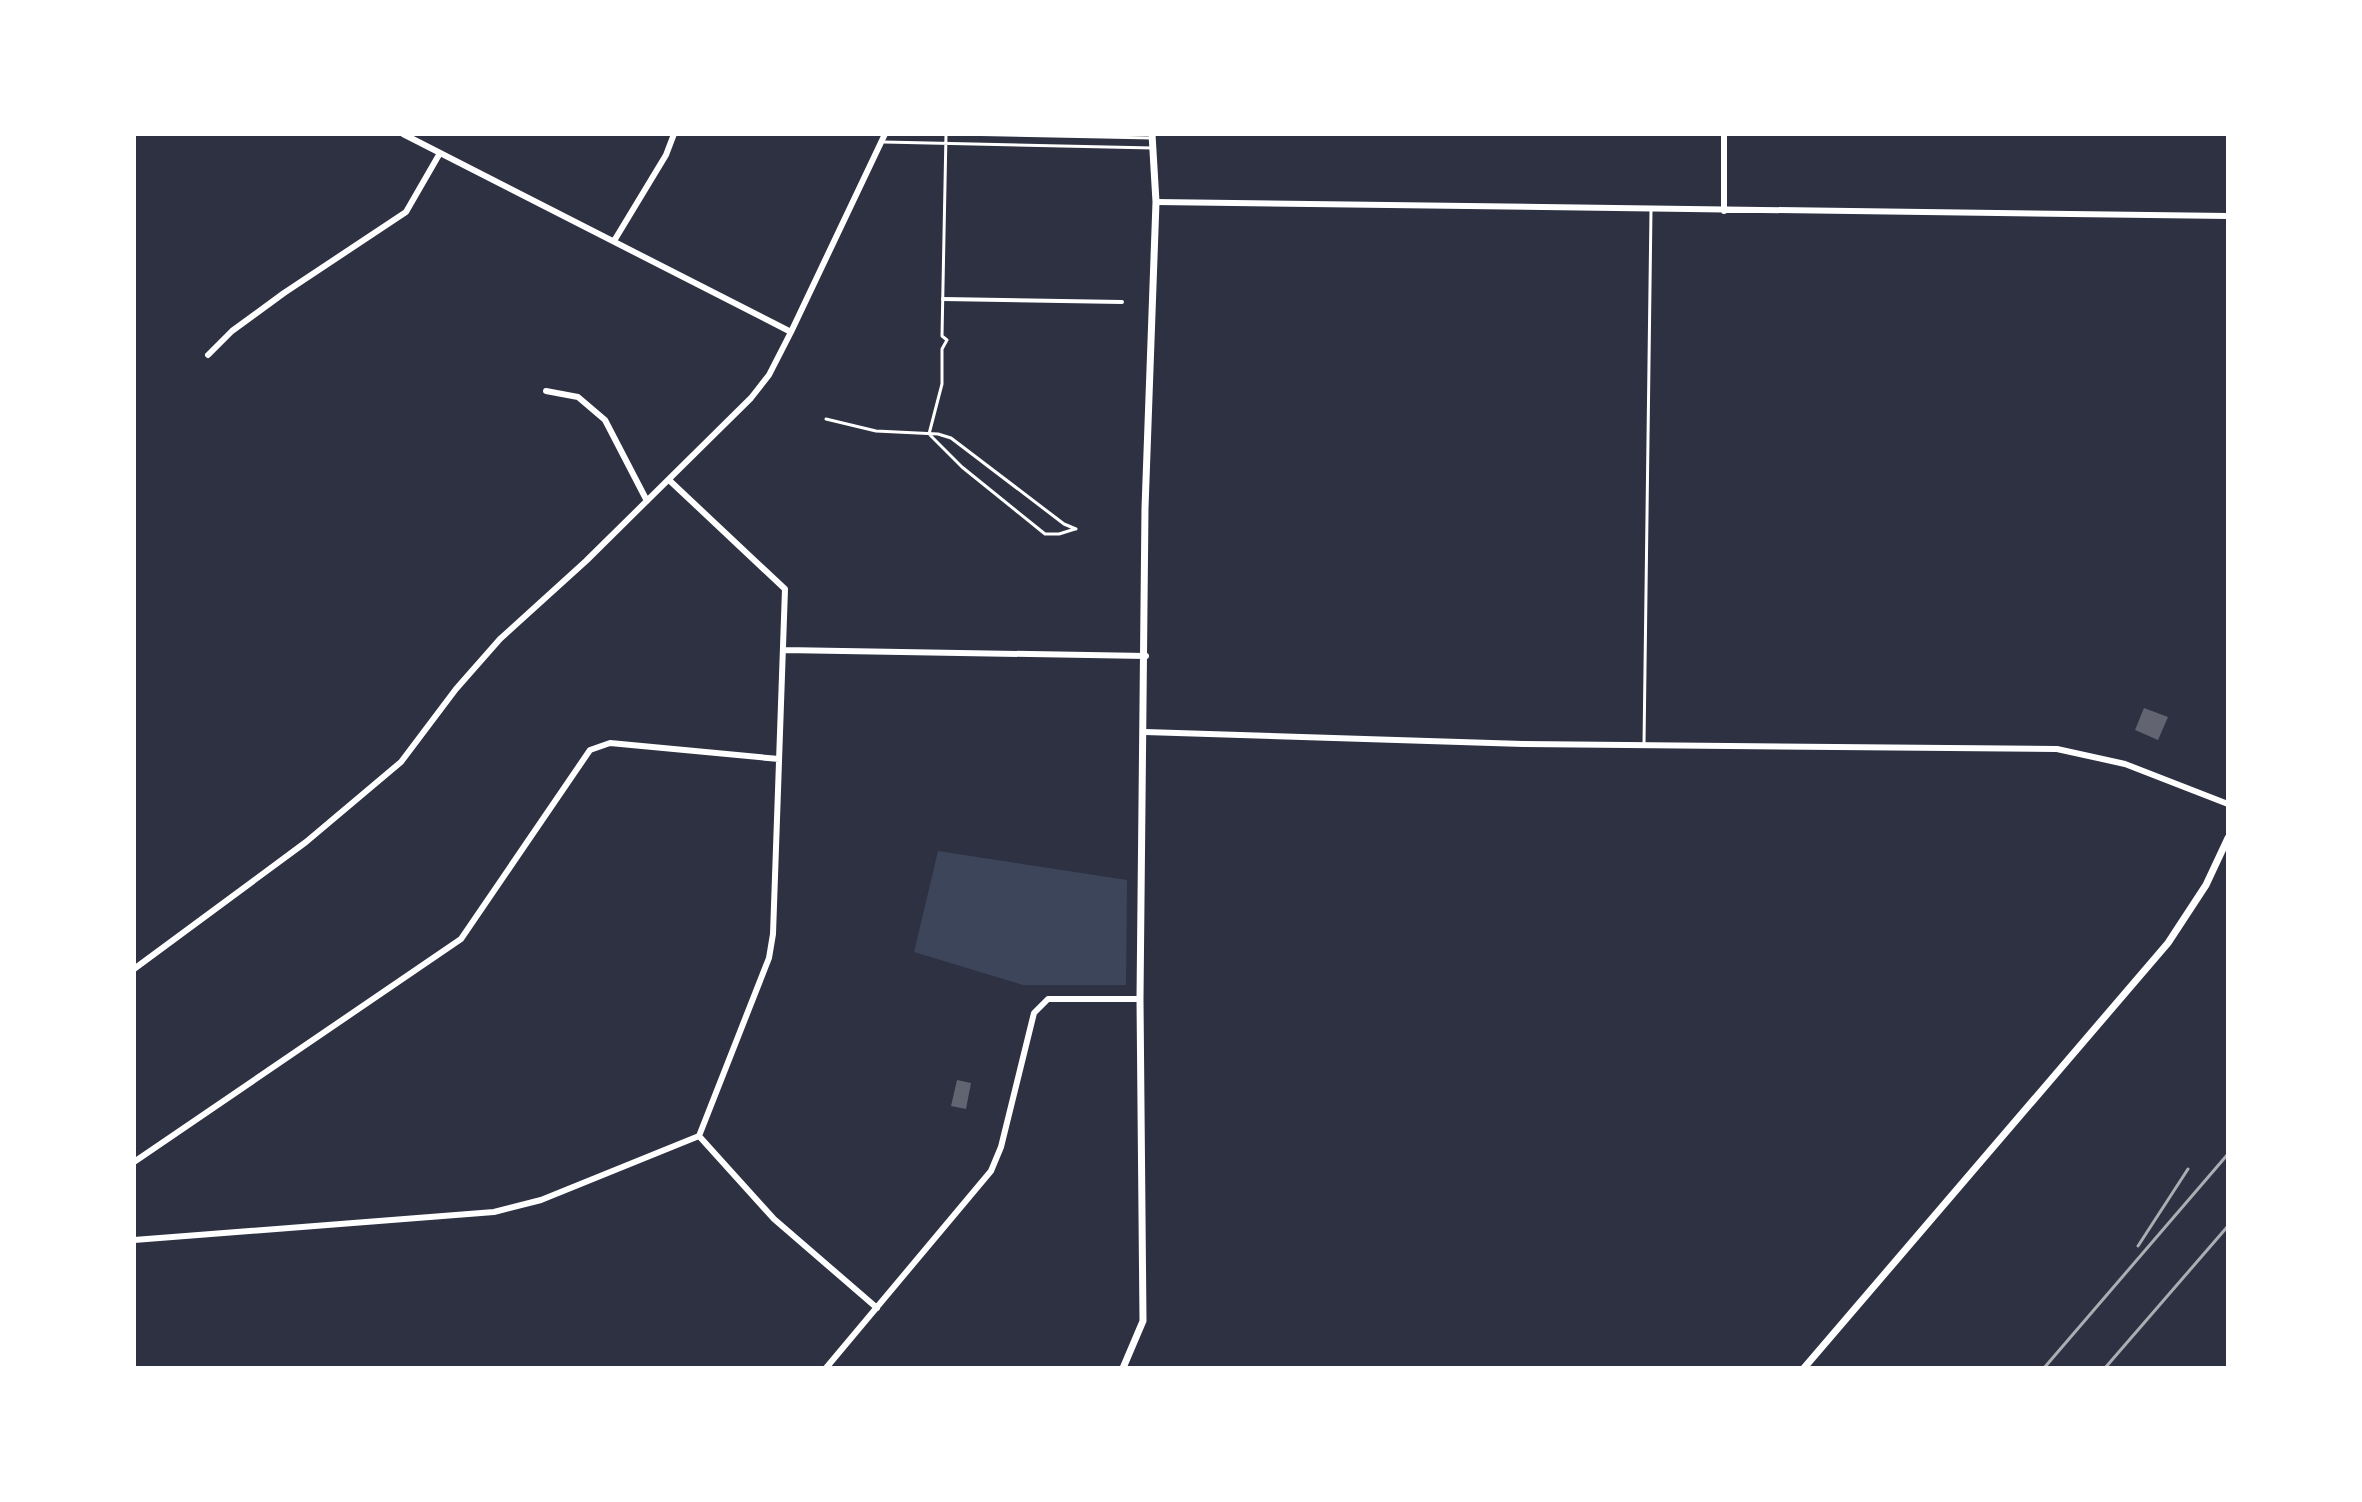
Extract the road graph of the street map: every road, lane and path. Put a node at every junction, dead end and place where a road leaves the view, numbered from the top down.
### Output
1 (403, 134) edge
2 (674, 134) edge
3 (946, 134) edge
4 (956, 134) edge
5 (1724, 134) edge
6 (884, 138) edge
7 (1153, 140) edge
8 (946, 144) junction
9 (440, 153) junction
10 (1156, 202) junction
11 (1651, 210) junction
12 (1724, 211) junction
13 (2228, 216) edge
14 (614, 241) junction
15 (943, 299) junction
16 (1122, 302) dead end
17 (791, 332) junction
18 (208, 355) dead end
19 (546, 391) dead end
20 (826, 419) dead end
21 (929, 434) junction
22 (669, 480) junction
23 (647, 501) junction
24 (784, 650) junction
25 (1146, 656) junction
26 (1145, 732) junction
27 (1644, 745) junction
28 (779, 759) junction
29 (2228, 804) edge
30 (2228, 838) edge
31 (134, 969) edge
32 (1140, 999) junction
33 (699, 1136) junction
34 (134, 1162) edge
35 (134, 1240) edge
36 (877, 1308) junction
37 (826, 1368) edge
38 (1123, 1368) edge
39 (1804, 1368) edge

1 - 9 street
2 - 14 street
3 - 8 lane
4 - 7 lane
5 - 12 street
6 - 8 lane
6 - 17 street
7 - 8 lane
7 - 10 street
8 - 15 lane
9 - 14 street
9 - 18 street
10 - 11 street
10 - 25 street
11 - 12 street
11 - 27 lane
12 - 13 street
14 - 17 street
15 - 16 street
15 - 21 lane
17 - 22 street
19 - 23 street
20 - 21 lane
21 - 21 lane
22 - 23 street
22 - 24 street
23 - 31 street
24 - 25 street
24 - 28 street
25 - 26 street
26 - 27 street
26 - 32 street
27 - 29 street
28 - 33 street
28 - 34 street
30 - 39 street
32 - 36 street
32 - 38 street
33 - 35 street
33 - 36 street
36 - 37 street

